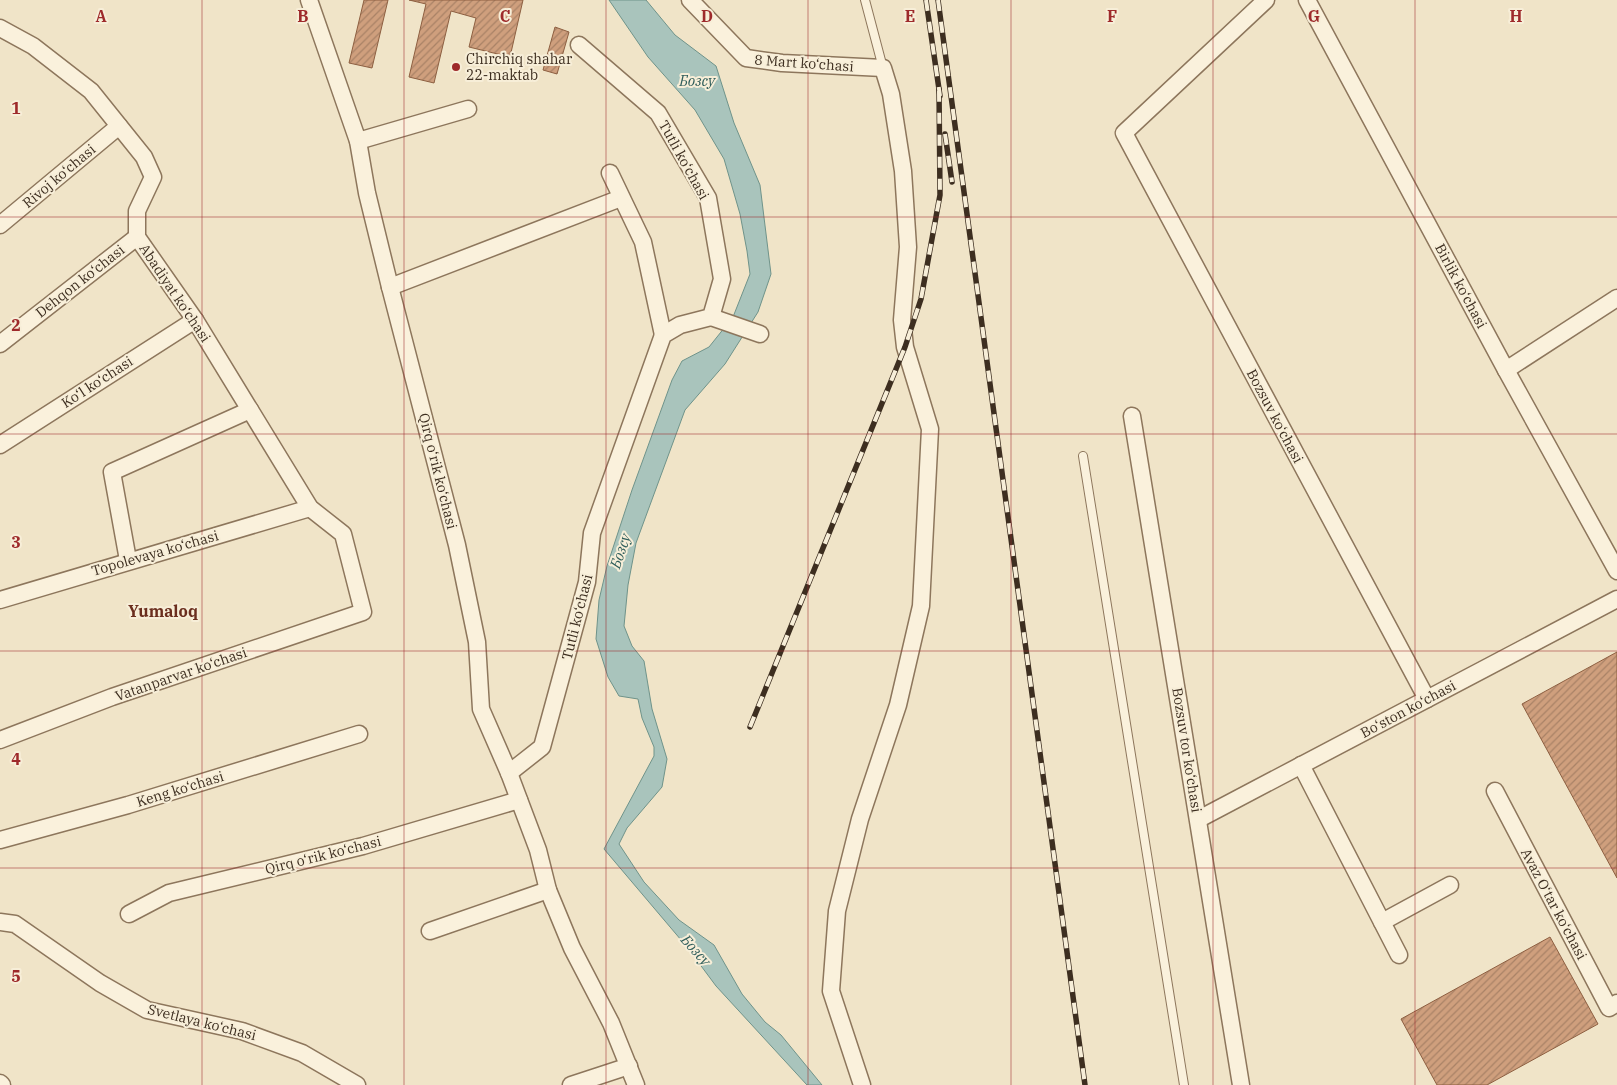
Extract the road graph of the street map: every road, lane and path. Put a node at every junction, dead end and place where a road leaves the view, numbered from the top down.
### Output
1 (309, 0) edge
2 (690, 0) edge
3 (865, 0) edge
4 (1266, 0) edge
5 (1307, 0) edge
6 (0, 28) edge
7 (579, 45) dead end
8 (883, 68) junction
9 (468, 110) dead end
10 (119, 126) junction
11 (358, 141) junction
12 (610, 173) dead end
13 (621, 198) junction
14 (0, 225) edge
15 (137, 237) junction
16 (390, 287) junction
17 (1617, 298) edge
18 (711, 317) junction
19 (194, 320) junction
20 (760, 334) dead end
21 (663, 335) junction
22 (0, 344) edge
23 (1506, 370) junction
24 (250, 410) junction
25 (1132, 416) dead end
26 (0, 445) edge
27 (1083, 456) dead end
28 (310, 508) junction
29 (128, 560) junction
30 (1617, 571) edge
31 (1617, 599) edge
32 (0, 600) edge
33 (363, 612) joint
34 (1427, 699) junction
35 (359, 734) dead end
36 (0, 740) edge
37 (1301, 765) junction
38 (509, 773) junction
39 (1495, 791) dead end
40 (519, 800) junction
41 (1199, 819) junction
42 (0, 840) edge
43 (1450, 885) dead end
44 (548, 890) junction
45 (129, 914) dead end
46 (0, 922) edge
47 (1382, 922) junction
48 (430, 931) dead end
49 (1399, 955) dead end
50 (1617, 1003) edge
51 (629, 1066) junction
52 (357, 1085) edge
53 (571, 1085) edge
54 (636, 1085) edge
55 (862, 1085) edge
56 (1184, 1085) edge
57 (1241, 1085) edge

1 - 11 street, Qirq o‘rik ko‘chasi
2 - 8 street, 8 Mart ko‘chasi
3 - 8 lane
4 - 34 street, Bozsuv ko‘chasi
5 - 23 street, Birlik ko‘chasi
6 - 10 street, Abadiyat ko‘chasi
7 - 18 street, Tutli ko‘chasi
8 - 55 street
9 - 11 street
10 - 14 street, Rivoj ko‘chasi
10 - 15 street, Abadiyat ko‘chasi
11 - 16 street, Qirq o‘rik ko‘chasi
12 - 13 street
13 - 16 street
13 - 21 street
15 - 19 street, Abadiyat ko‘chasi
15 - 22 street, Dehqon ko‘chasi
16 - 38 street, Qirq o‘rik ko‘chasi
17 - 23 street
18 - 20 street
18 - 21 street
19 - 24 street, Abadiyat ko‘chasi
19 - 26 street, Ko‘l ko‘chasi
21 - 38 street, Tutli ko‘chasi
23 - 30 street, Birlik ko‘chasi
24 - 28 street, Abadiyat ko‘chasi
24 - 29 street
25 - 41 street, Bozsuv tor ko‘chasi
27 - 56 lane
28 - 29 street, Topolevaya ko‘chasi
28 - 33 street, Abadiyat ko‘chasi
29 - 32 street, Topolevaya ko‘chasi
31 - 34 street, Bo‘ston ko‘chasi
33 - 36 street, Vatanparvar ko‘chasi
34 - 37 street, Bo‘ston ko‘chasi
35 - 42 street, Keng ko‘chasi
37 - 41 street, Bo‘ston ko‘chasi
37 - 47 street
38 - 40 street, Qirq o‘rik ko‘chasi
39 - 50 street, Avaz O‘tar ko‘chasi
40 - 44 street, Qirq o‘rik ko‘chasi
40 - 45 street, Qirq o‘rik ko‘chasi
41 - 57 street, Bozsuv tor ko‘chasi
43 - 47 street
44 - 48 street
44 - 51 street, Qirq o‘rik ko‘chasi
46 - 52 street, Svetlaya ko‘chasi
47 - 49 street
51 - 53 street
51 - 54 street, Qirq o‘rik ko‘chasi

